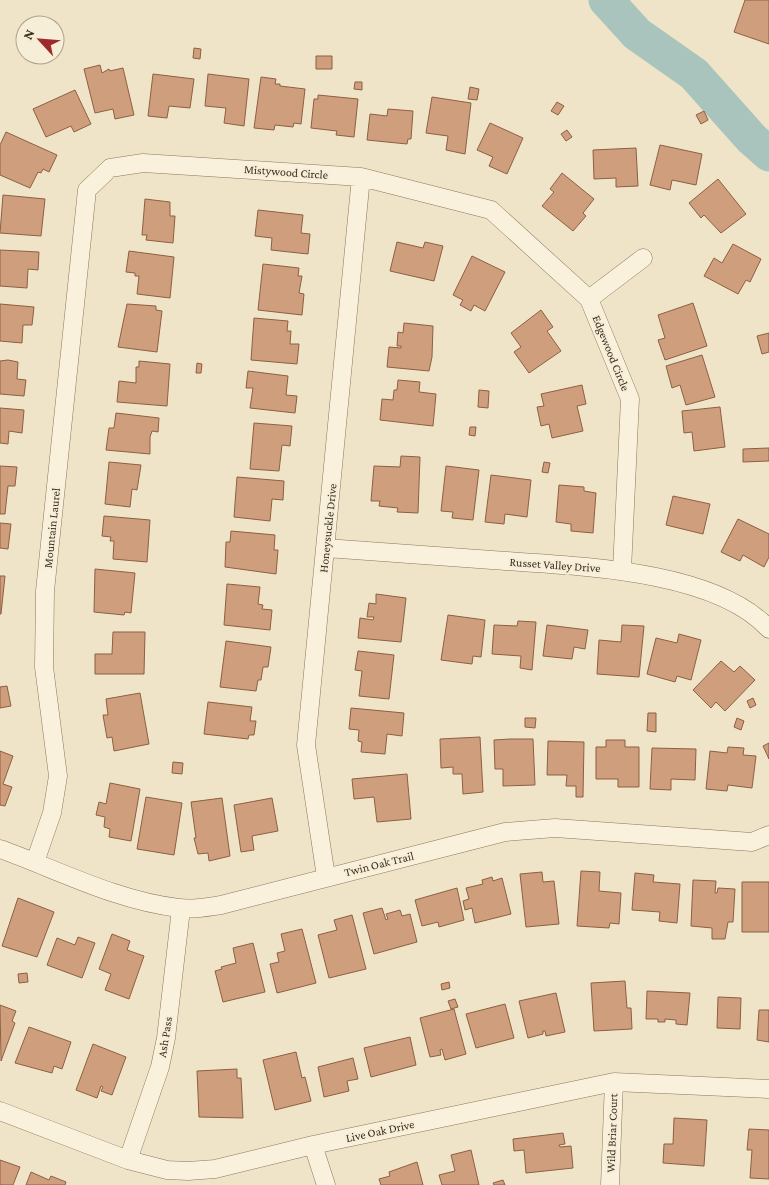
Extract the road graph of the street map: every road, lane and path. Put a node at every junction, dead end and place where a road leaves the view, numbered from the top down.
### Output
1 (361, 177) junction
2 (87, 190) joint
3 (491, 210) joint
4 (643, 258) dead end
5 (589, 299) junction
6 (326, 548) junction
7 (622, 570) junction
8 (769, 629) edge
9 (769, 835) edge
10 (0, 849) edge
11 (35, 862) junction
12 (326, 877) junction
13 (181, 908) junction
14 (614, 1082) junction
15 (769, 1089) edge
16 (0, 1112) edge
17 (314, 1145) junction
18 (128, 1160) junction
19 (326, 1185) edge
20 (610, 1185) edge

1 - 2 street, Mistywood Circle
1 - 3 street, Mistywood Circle
1 - 6 street, Honeysuckle Drive
2 - 11 street, Mountain Laurel
3 - 5 street, Edgewood Circle
4 - 5 street
5 - 7 street, Edgewood Circle
6 - 7 street, Russet Valley Drive
6 - 12 street, Honeysuckle Drive
7 - 8 street, Russet Valley Drive
9 - 12 street, Twin Oak Trail
10 - 11 street, Twin Oak Trail
11 - 13 street, Twin Oak Trail
12 - 13 street, Twin Oak Trail
13 - 18 street, Ash Pass
14 - 15 street, Live Oak Drive
14 - 17 street, Live Oak Drive
14 - 20 street, Wild Briar Court
16 - 18 street, Live Oak Drive
17 - 18 street, Live Oak Drive
17 - 19 street

